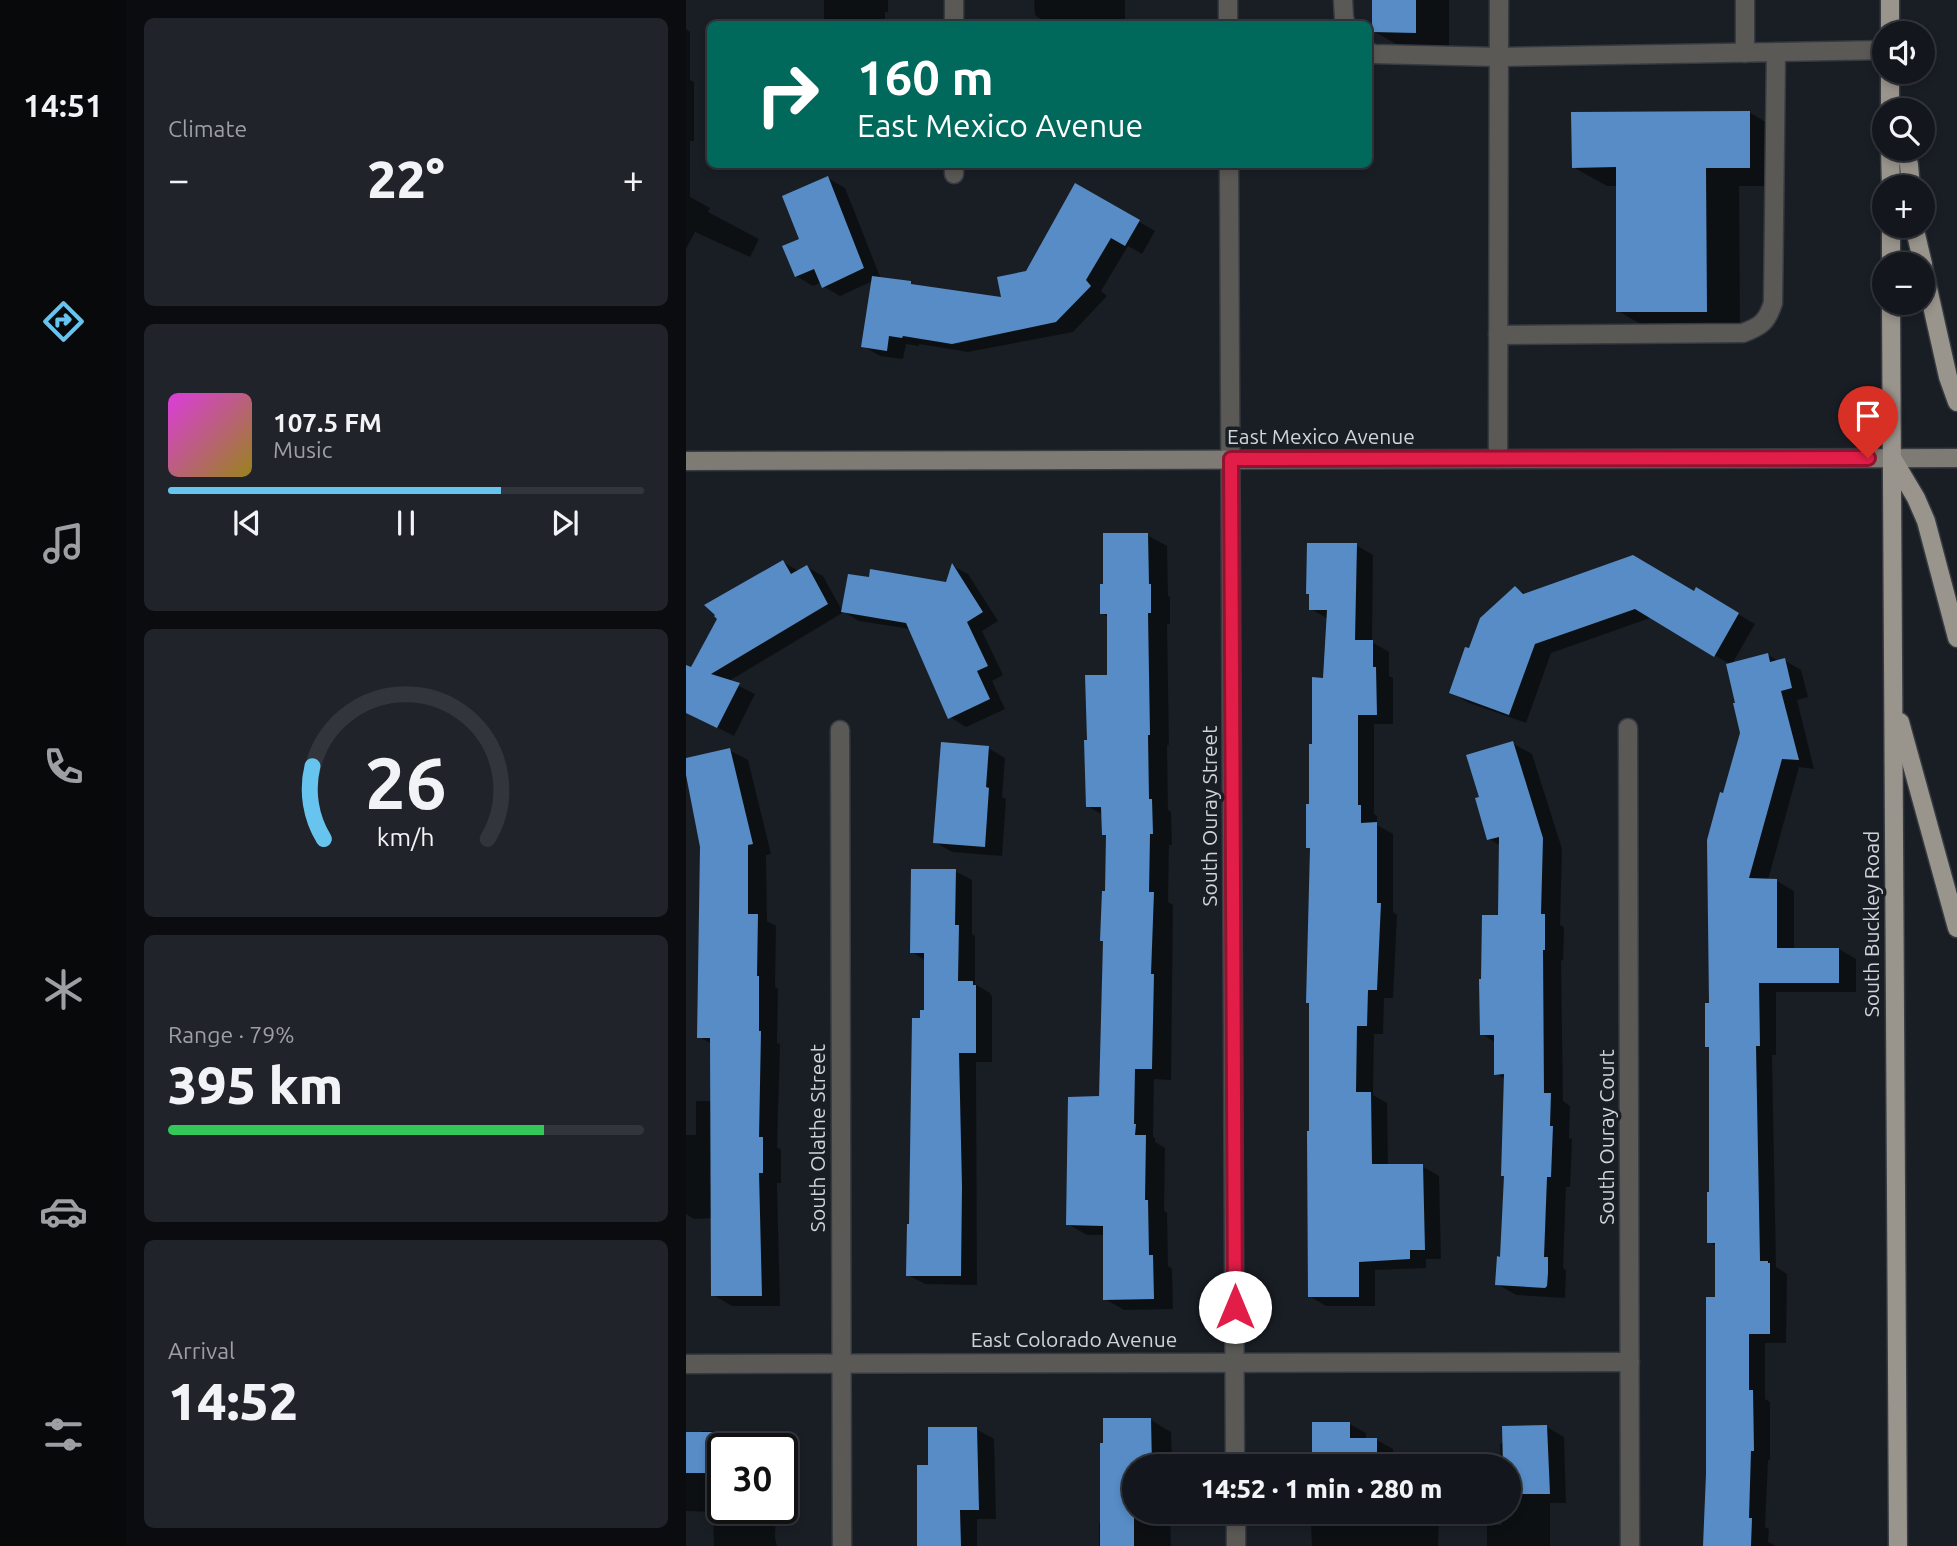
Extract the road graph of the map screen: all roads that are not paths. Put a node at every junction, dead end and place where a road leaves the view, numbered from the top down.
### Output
1 (954, 0) edge
2 (1228, 0) edge
3 (1343, 0) edge
4 (1499, 0) edge
5 (1745, 0) edge
6 (1890, 0) edge
7 (954, 21) edge
8 (1228, 21) edge
9 (1346, 21) edge
10 (1890, 21) edge
11 (1872, 50) edge
12 (1776, 52) junction
13 (1372, 53) edge
14 (1745, 53) junction
15 (1499, 57) junction
16 (1229, 168) edge
17 (1891, 315) edge
18 (1934, 315) edge
19 (1497, 335) junction
20 (1957, 402) edge
21 (1893, 458) junction
22 (1957, 458) edge
23 (1231, 459) junction
24 (1498, 459) junction
25 (686, 461) edge
26 (1957, 638) edge
27 (1894, 702) junction
28 (1629, 728) dead end
29 (840, 730) dead end
30 (1957, 928) edge
31 (1235, 1362) junction
32 (1630, 1362) junction
33 (841, 1363) junction
34 (686, 1364) edge
35 (1236, 1454) edge
36 (1236, 1524) edge
37 (842, 1546) edge
38 (1236, 1546) edge
39 (1630, 1546) edge
40 (1898, 1546) edge

1 - 7 street
2 - 8 street
3 - 9 street
4 - 15 street
5 - 14 street
6 - 10 main road
11 - 12 street
12 - 14 street
12 - 19 street
13 - 15 street
14 - 15 street
15 - 19 street
16 - 23 street, South Ouray Street
17 - 21 main road, South Buckley Road
18 - 20 main road
19 - 24 street
21 - 22 street, East Mexico Avenue
21 - 24 street, East Mexico Avenue
21 - 26 main road
21 - 27 main road, South Buckley Road
23 - 24 street, East Mexico Avenue
23 - 25 street, East Mexico Avenue
23 - 31 street, South Ouray Street
27 - 30 main road
27 - 40 main road, South Buckley Road
28 - 32 street, South Ouray Court
29 - 33 street, South Olathe Street
31 - 32 street, East Colorado Avenue
31 - 33 street, East Colorado Avenue
31 - 35 street, South Ouray Street
32 - 39 street, South Ouray Court
33 - 34 street, East Colorado Avenue
33 - 37 street, South Olathe Street
36 - 38 street

